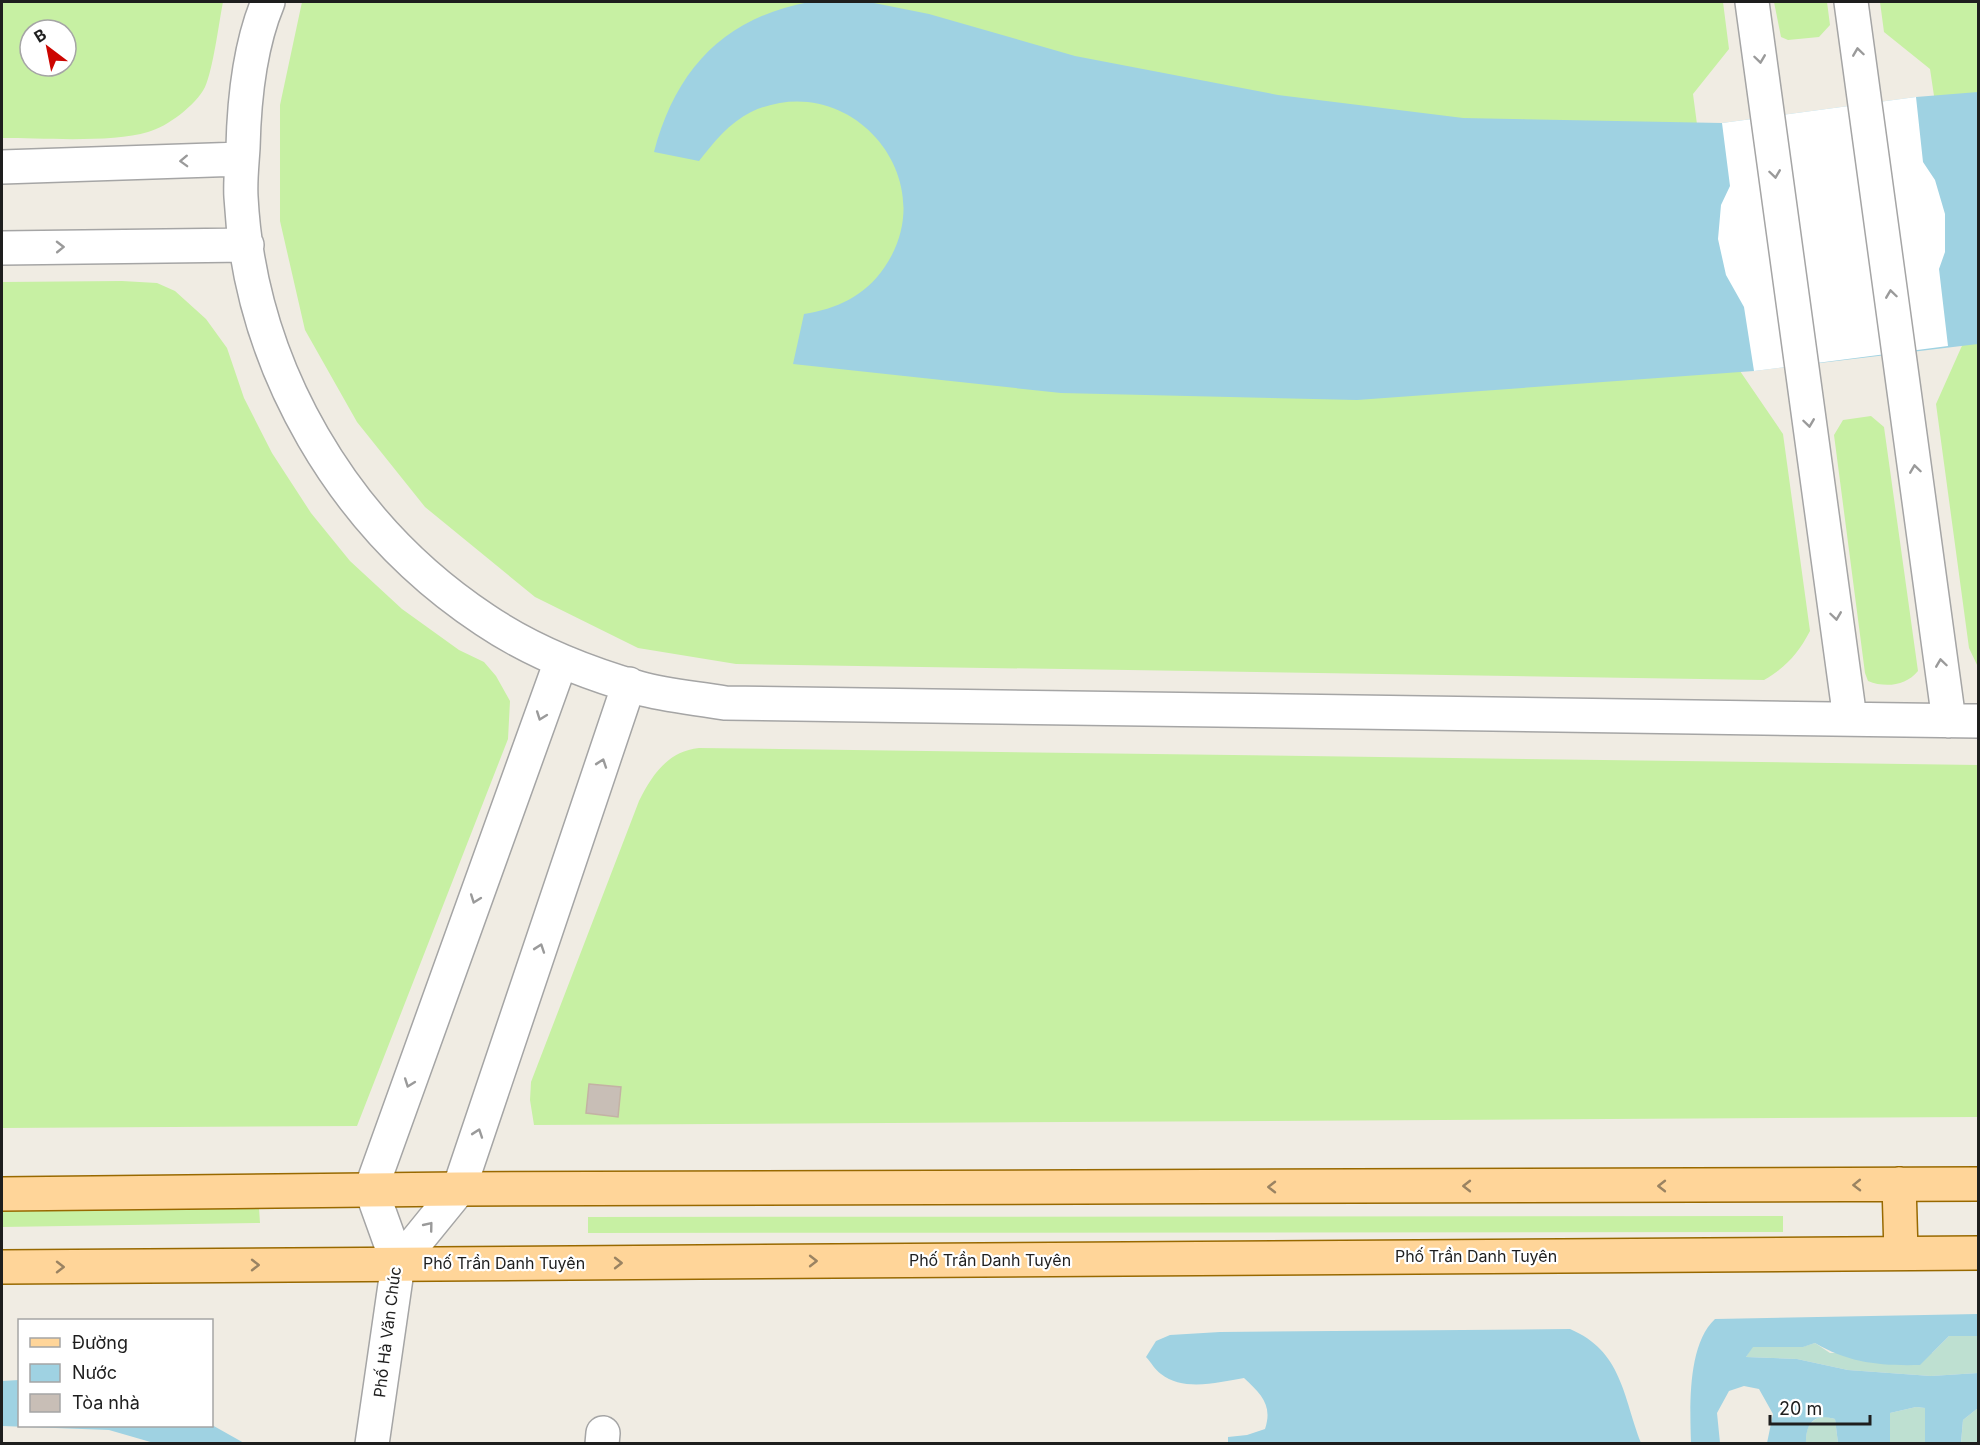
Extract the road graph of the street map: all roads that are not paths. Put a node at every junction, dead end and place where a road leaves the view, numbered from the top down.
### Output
1 (268, 2) edge
2 (1752, 2) edge
3 (1851, 2) edge
4 (242, 159) junction
5 (2, 167) edge
6 (247, 245) junction
7 (2, 248) edge
8 (561, 661) junction
9 (629, 684) junction
10 (1850, 719) junction
11 (1964, 721) edge
12 (1899, 1184) junction
13 (1978, 1184) edge
14 (371, 1189) junction
15 (459, 1189) junction
16 (2, 1194) edge
17 (1978, 1252) edge
18 (1901, 1253) junction
19 (398, 1264) junction
20 (2, 1267) edge
21 (372, 1443) edge

1 - 4 street
2 -> 10 street
11 -> 3 street
4 -> 5 street
4 - 6 street
7 -> 6 street
6 - 8 street
8 - 9 street
8 -> 14 street
9 - 10 street
15 -> 9 street
10 - 11 street
12 - 13 main road
12 -> 15 main road
12 - 18 main road
14 - 15 main road
14 - 16 main road
14 - 19 street, Phố Hà Văn Chúc
19 -> 15 street
17 - 18 main road, Phố Trần Danh Tuyên
19 -> 18 main road, Phố Trần Danh Tuyên
20 -> 19 main road, Phố Trần Danh Tuyên
19 - 21 street, Phố Hà Văn Chúc

